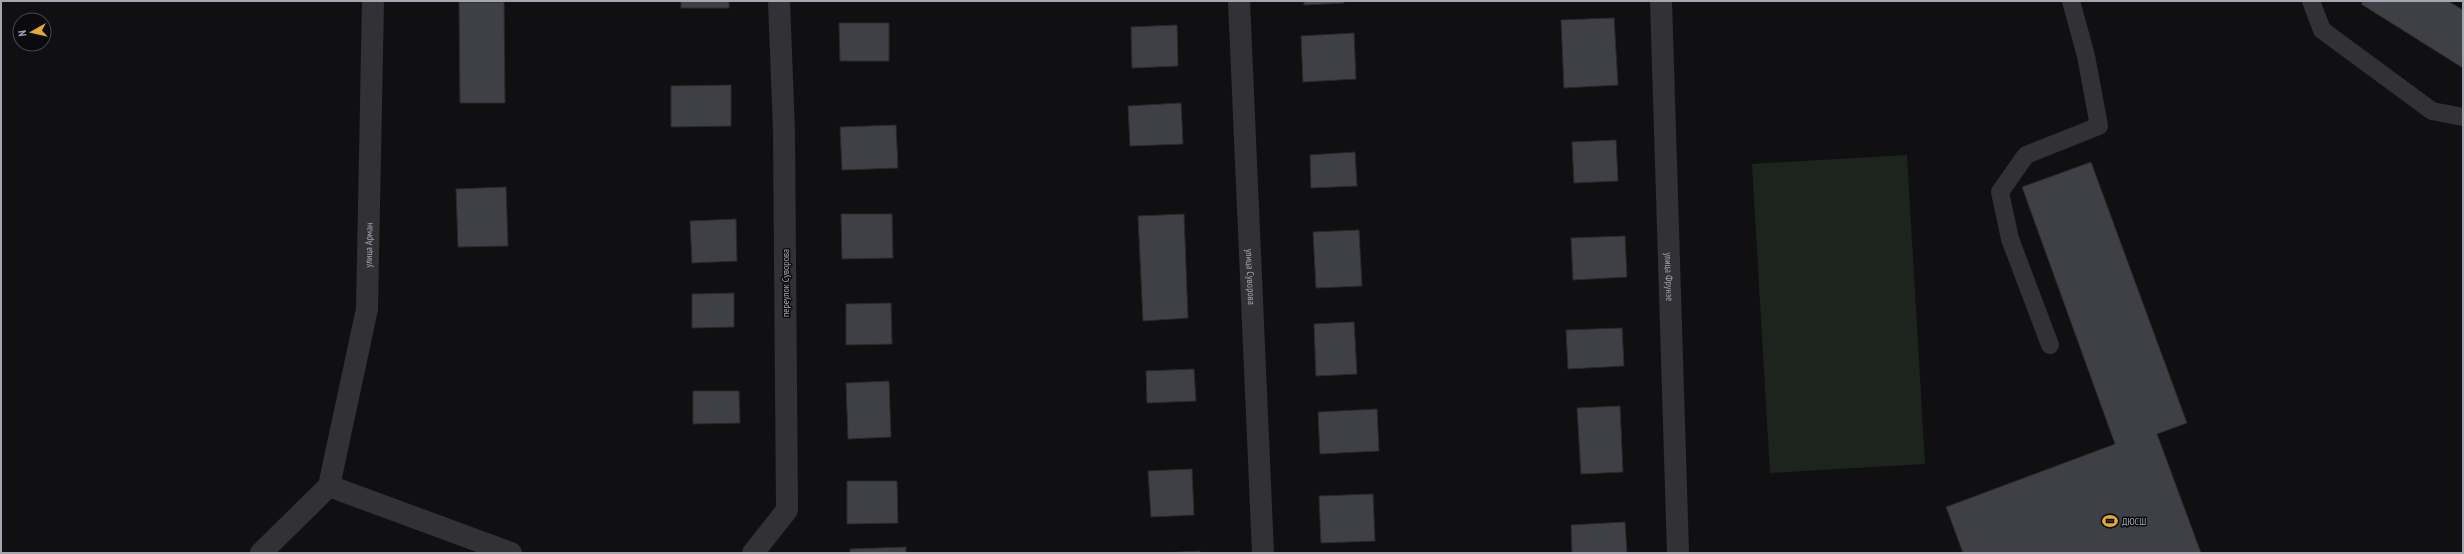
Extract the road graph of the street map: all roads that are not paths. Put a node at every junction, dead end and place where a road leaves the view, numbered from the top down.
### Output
1 (373, 1) edge
2 (779, 1) edge
3 (1239, 1) edge
4 (1661, 1) edge
5 (2071, 1) edge
6 (2312, 1) edge
7 (2463, 117) edge
8 (2050, 345) dead end
9 (329, 486) junction
10 (260, 553) edge
11 (511, 553) edge
12 (753, 553) edge
13 (1263, 553) edge
14 (1678, 553) edge

1 - 9 street, улица Арман
2 - 12 street, переулок Суворова
3 - 13 street, улица Суворова
4 - 14 street, улица Фрунзе
5 - 8 lane
6 - 7 lane
9 - 10 street
9 - 11 street

